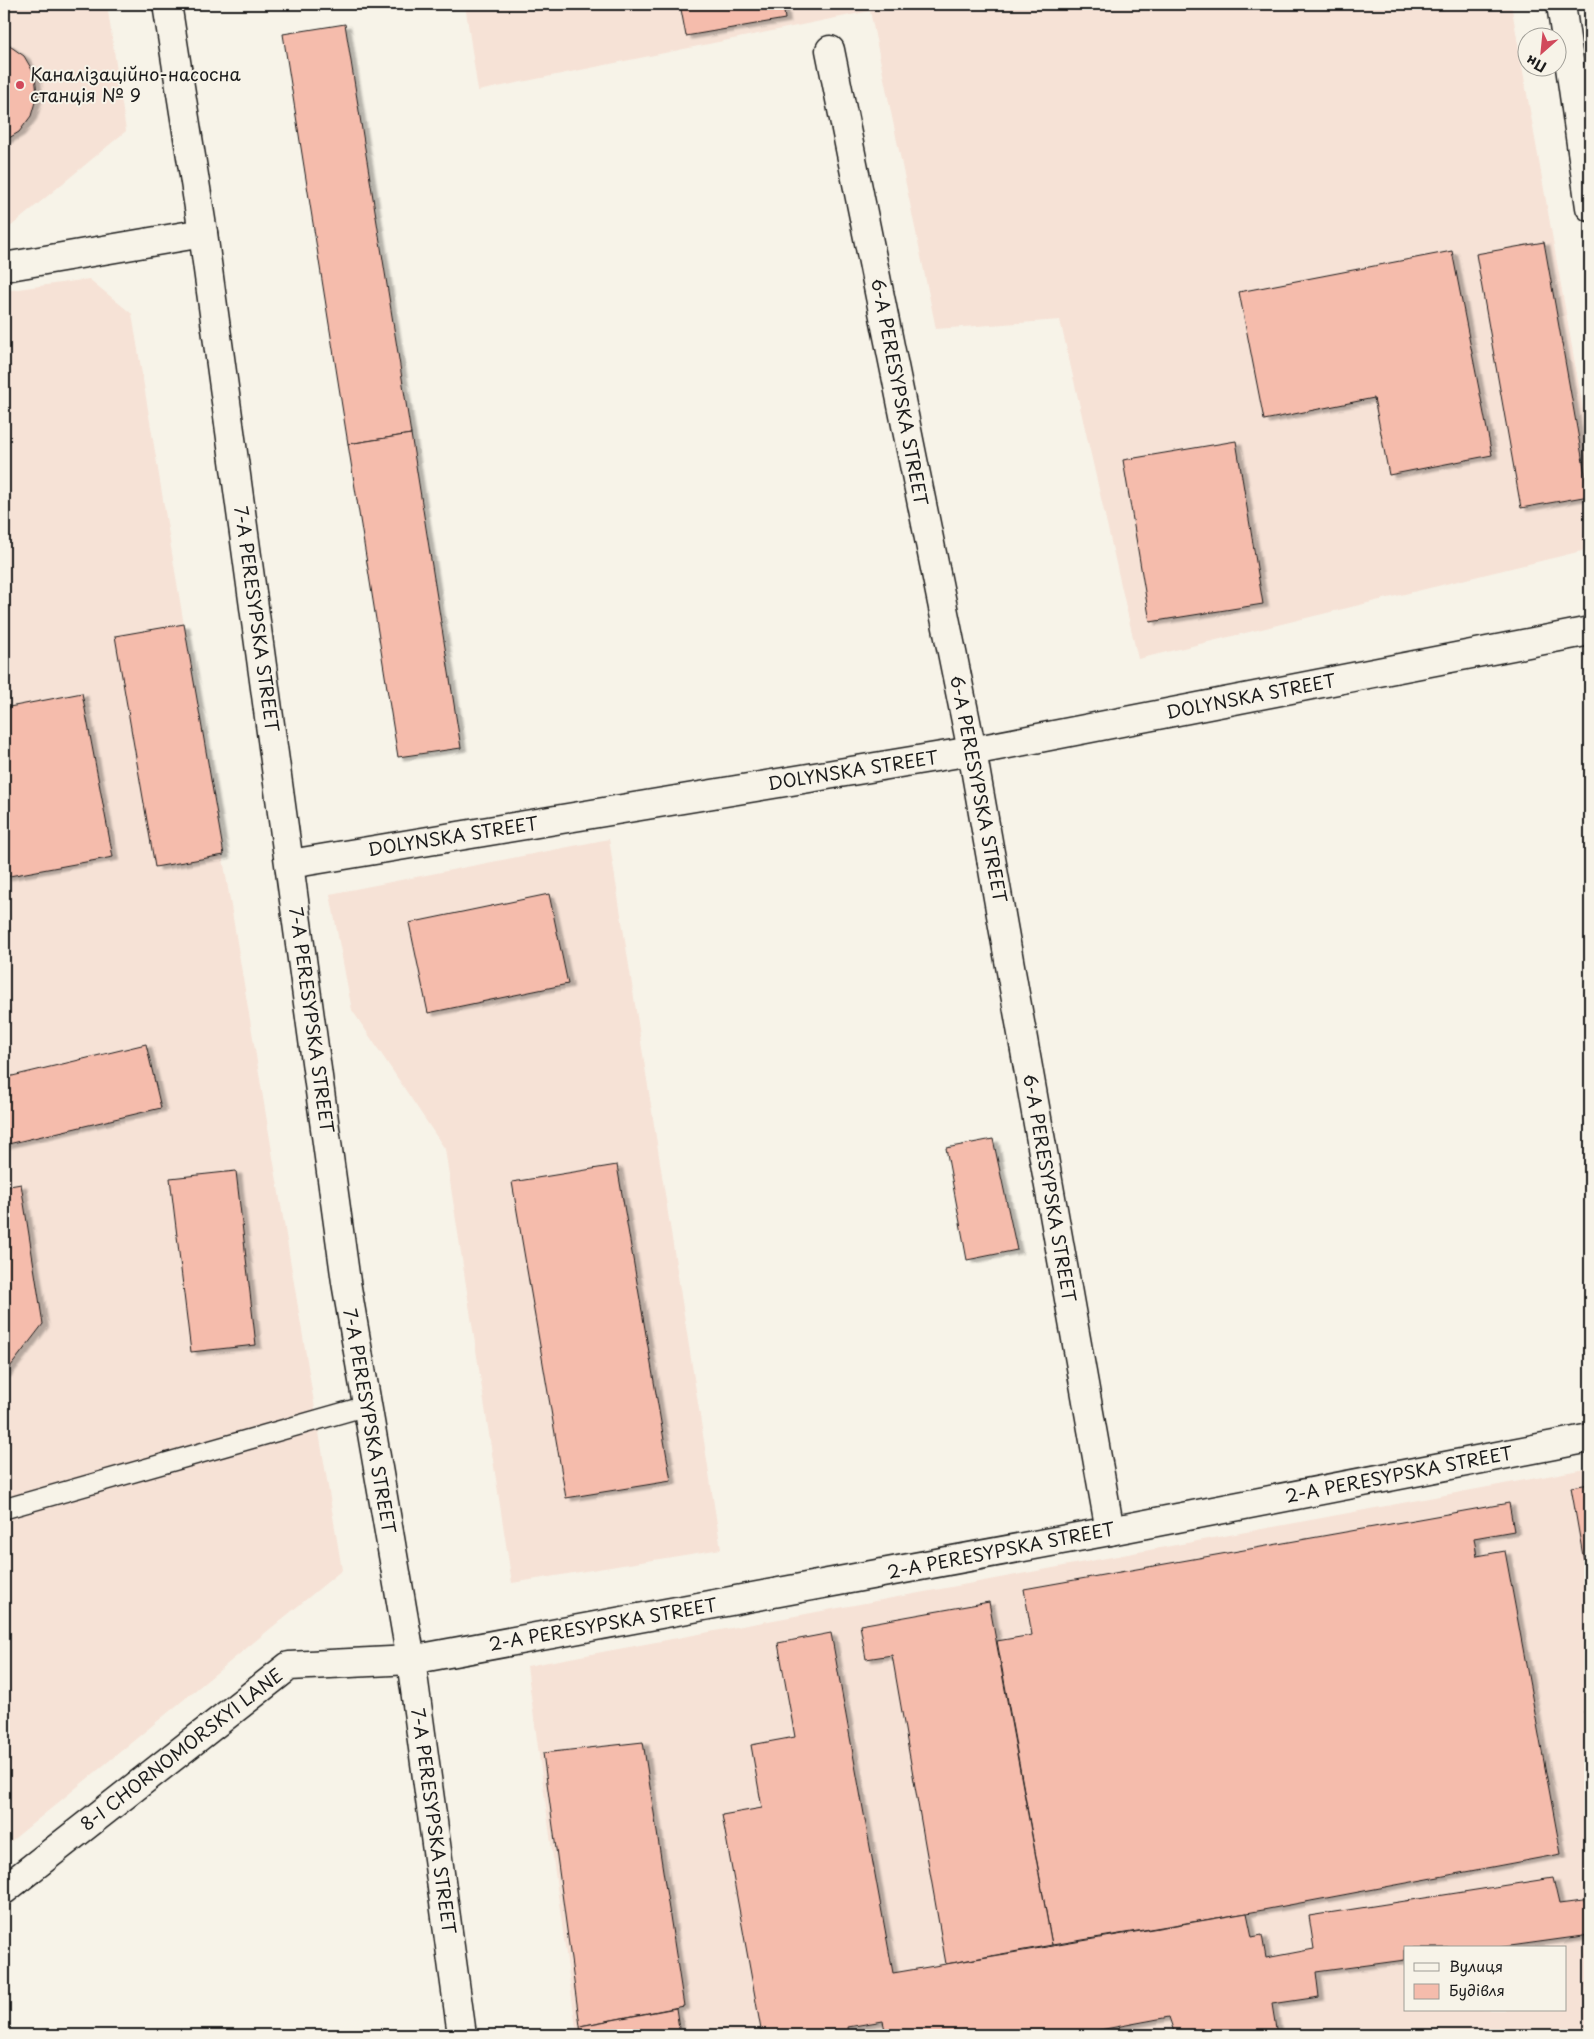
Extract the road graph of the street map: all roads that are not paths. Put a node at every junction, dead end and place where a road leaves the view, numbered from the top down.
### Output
1 (167, 4) edge
2 (1561, 4) edge
3 (830, 50) dead end
4 (1590, 207) edge
5 (203, 233) junction
6 (4, 267) edge
7 (1590, 631) edge
8 (972, 751) junction
9 (290, 864) junction
10 (366, 1406) junction
11 (1590, 1438) edge
12 (4, 1509) edge
13 (1110, 1531) junction
14 (411, 1660) junction
15 (4, 1890) edge
16 (462, 2035) edge

1 - 5 street, 7-A PERESYPSKA STREET
2 - 4 street
3 - 8 street, 6-A PERESYPSKA STREET
5 - 6 street
5 - 9 street, 7-A PERESYPSKA STREET
7 - 8 street, DOLYNSKA STREET
8 - 9 street, DOLYNSKA STREET
8 - 13 street, 6-A PERESYPSKA STREET
9 - 10 street, 7-A PERESYPSKA STREET
10 - 12 lane
10 - 14 street, 7-A PERESYPSKA STREET
11 - 13 street, 2-A PERESYPSKA STREET
13 - 14 street, 2-A PERESYPSKA STREET
14 - 15 street, 8-I CHORNOMORSKYI LANE
14 - 16 street, 7-A PERESYPSKA STREET

